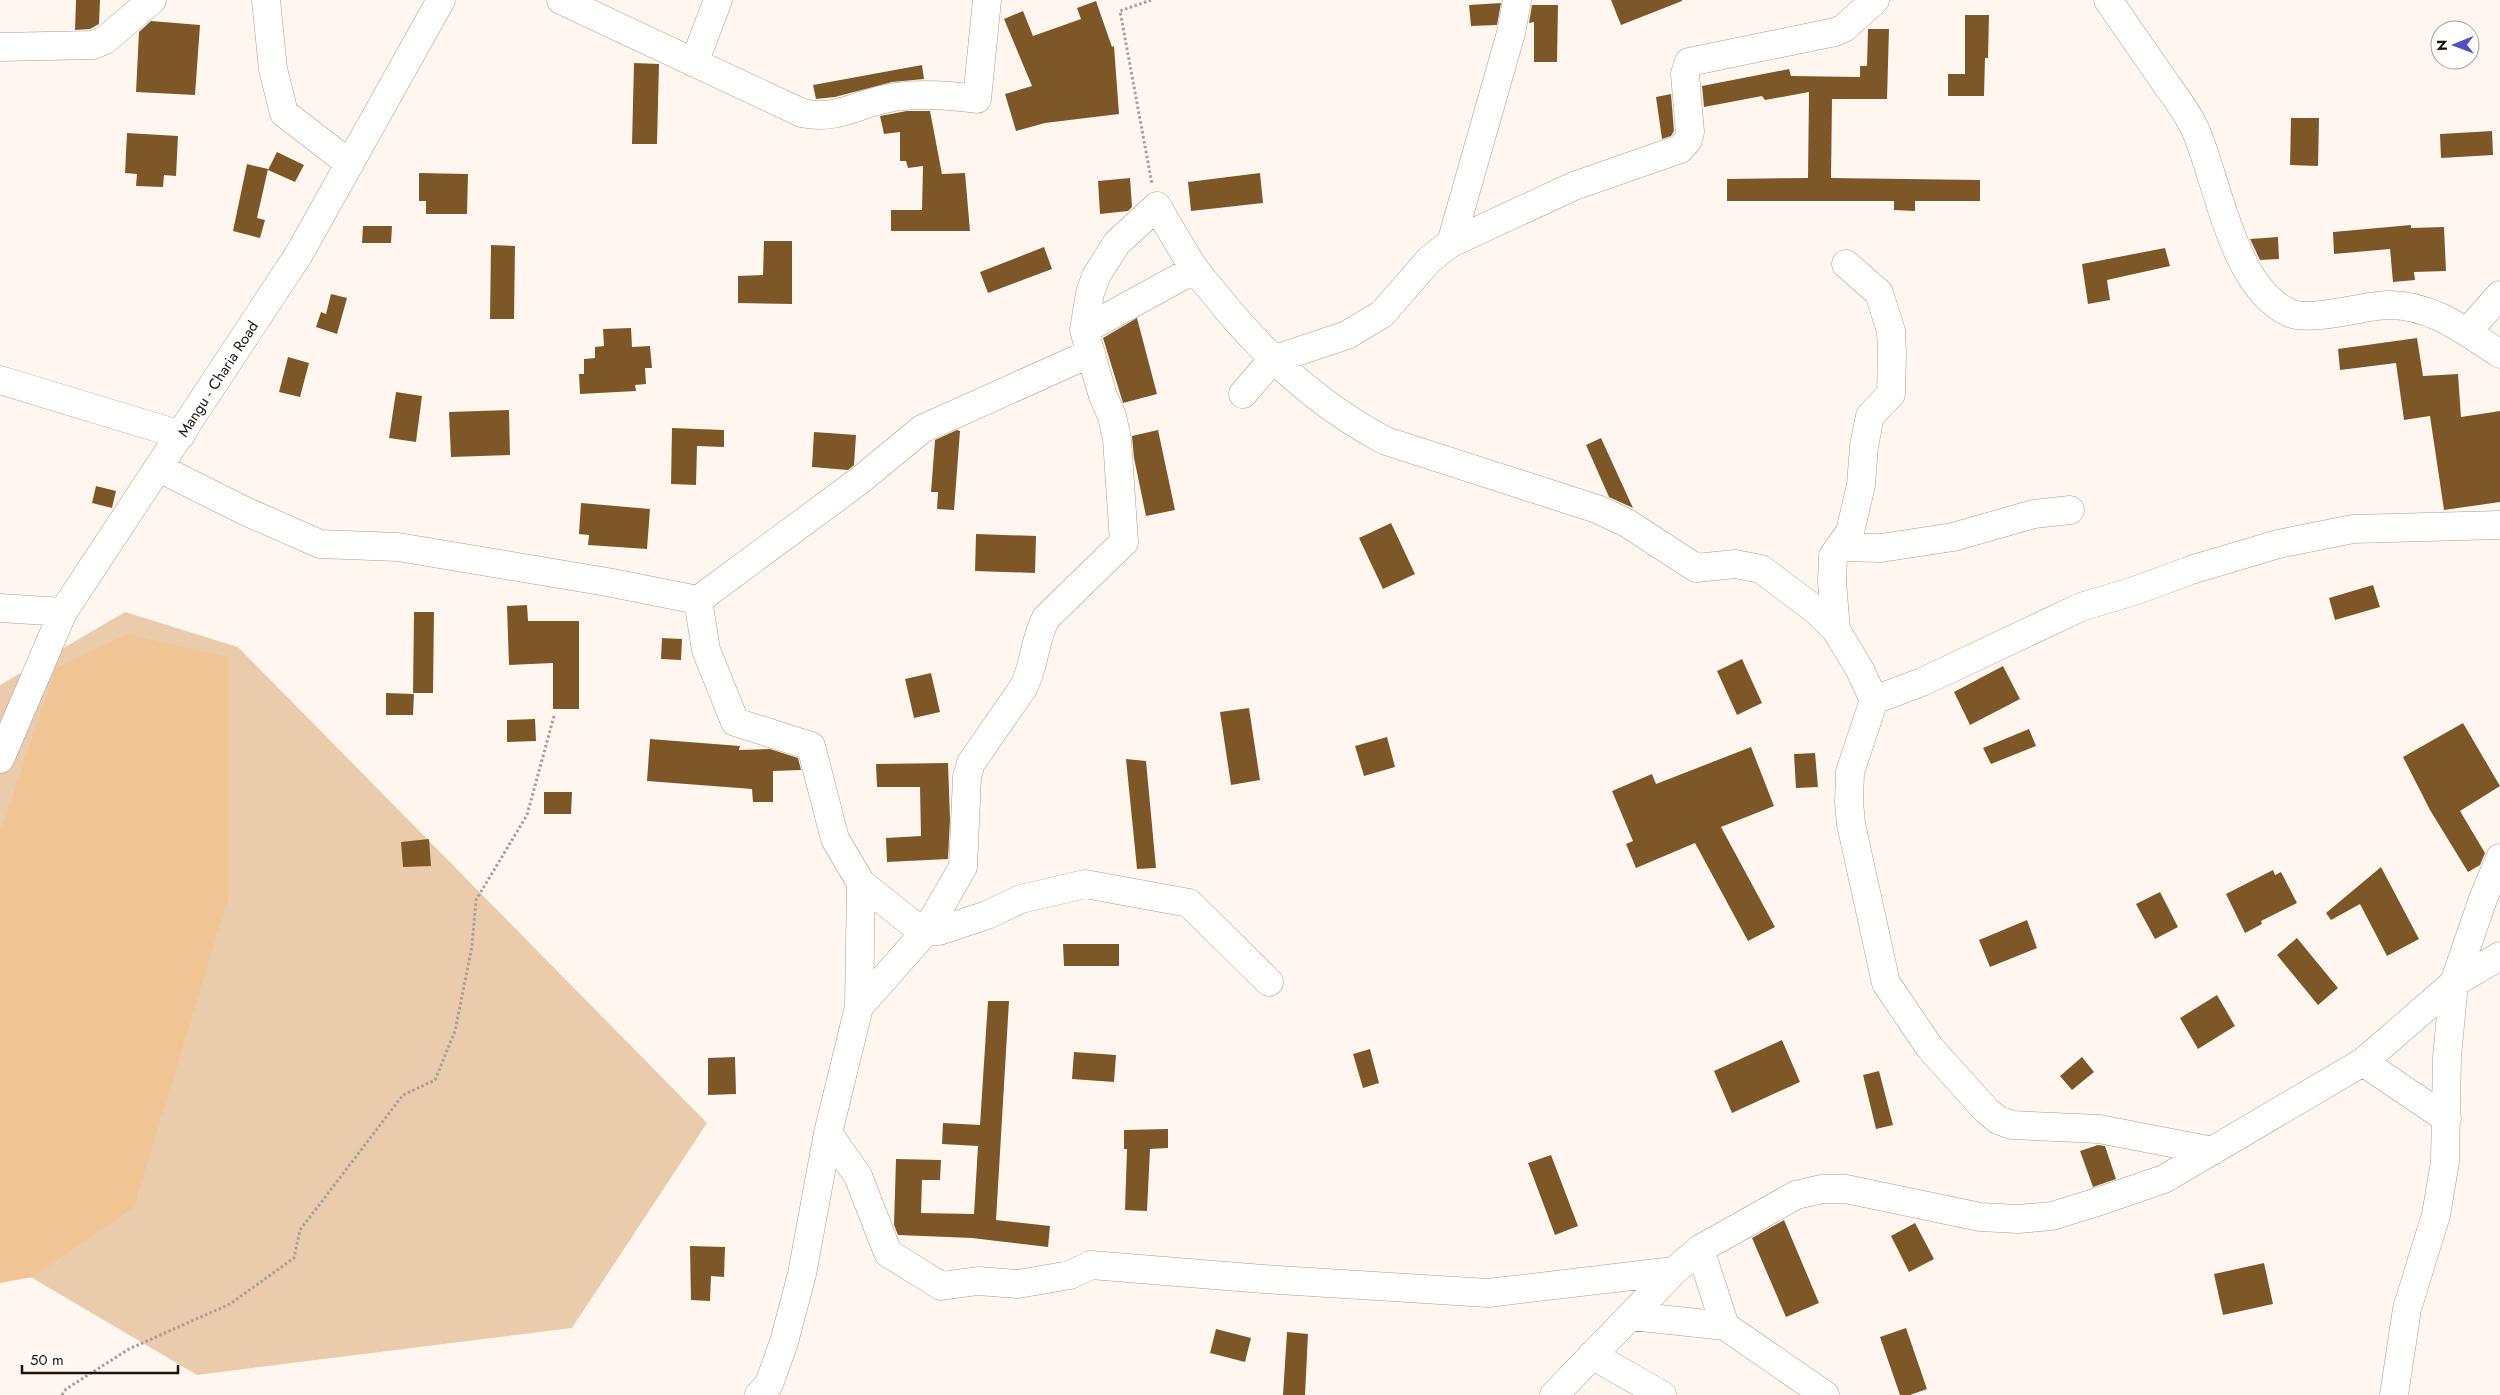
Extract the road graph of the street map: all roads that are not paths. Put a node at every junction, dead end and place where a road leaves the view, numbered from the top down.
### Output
1 (152, 0) edge
2 (266, 0) edge
3 (441, 0) edge
4 (561, 0) edge
5 (718, 0) edge
6 (986, 0) edge
7 (1517, 0) edge
8 (1876, 0) edge
9 (2108, 0) edge
10 (0, 47) edge
11 (694, 63) junction
12 (350, 164) junction
13 (1451, 243) junction
14 (1846, 264) dead end
15 (1195, 269) junction
16 (2500, 295) edge
17 (2467, 332) junction
18 (1087, 342) junction
19 (2500, 354) edge
20 (1272, 360) junction
21 (0, 380) edge
22 (1243, 394) dead end
23 (180, 435) junction
24 (159, 468) junction
25 (2070, 510) dead end
26 (2500, 525) edge
27 (1839, 547) junction
28 (698, 600) junction
29 (0, 608) edge
30 (63, 612) junction
31 (1836, 630) junction
32 (1874, 700) junction
33 (0, 759) edge
34 (2500, 858) edge
35 (861, 883) junction
36 (2491, 899) edge
37 (926, 931) junction
38 (2500, 956) edge
39 (1269, 982) dead end
40 (2454, 983) junction
41 (859, 1007) junction
42 (2363, 1062) junction
43 (2447, 1119) junction
44 (828, 1133) junction
45 (2213, 1151) junction
46 (1700, 1249) junction
47 (1674, 1271) junction
48 (1632, 1316) junction
49 (1725, 1326) junction
50 (1592, 1355) junction
51 (758, 1395) edge
52 (1554, 1395) edge
53 (1662, 1395) edge
54 (1825, 1395) edge
55 (2394, 1395) edge

1 - 10 street
2 - 12 street
3 - 12 street, Mangu - Charia Road
4 - 11 street
5 - 11 street
6 - 11 street
7 - 13 street
8 - 13 street
9 - 17 street
12 - 23 street, Mangu - Charia Road
13 - 20 street
14 - 27 street
15 - 18 street
15 - 18 street
15 - 20 street
16 - 17 street
17 - 19 street
18 - 28 street
18 - 37 street
20 - 22 street
20 - 31 street
21 - 23 street
23 - 24 street, Mangu - Charia Road
24 - 28 street
24 - 30 street, Mangu - Charia Road
25 - 27 street
26 - 32 street
27 - 31 street
28 - 35 street
29 - 30 street
30 - 33 street, Mangu - Charia Road
31 - 32 street
32 - 45 street
34 - 36 street
35 - 37 street
35 - 41 street
36 - 40 street
37 - 39 street
37 - 41 street
38 - 40 street
40 - 42 street
40 - 43 street
41 - 44 street
42 - 43 street
42 - 45 street
43 - 55 street
44 - 47 street
44 - 51 street
45 - 46 street
46 - 47 street
46 - 49 street
47 - 48 street
48 - 49 street
48 - 50 street
49 - 54 street
50 - 52 street
50 - 53 street

